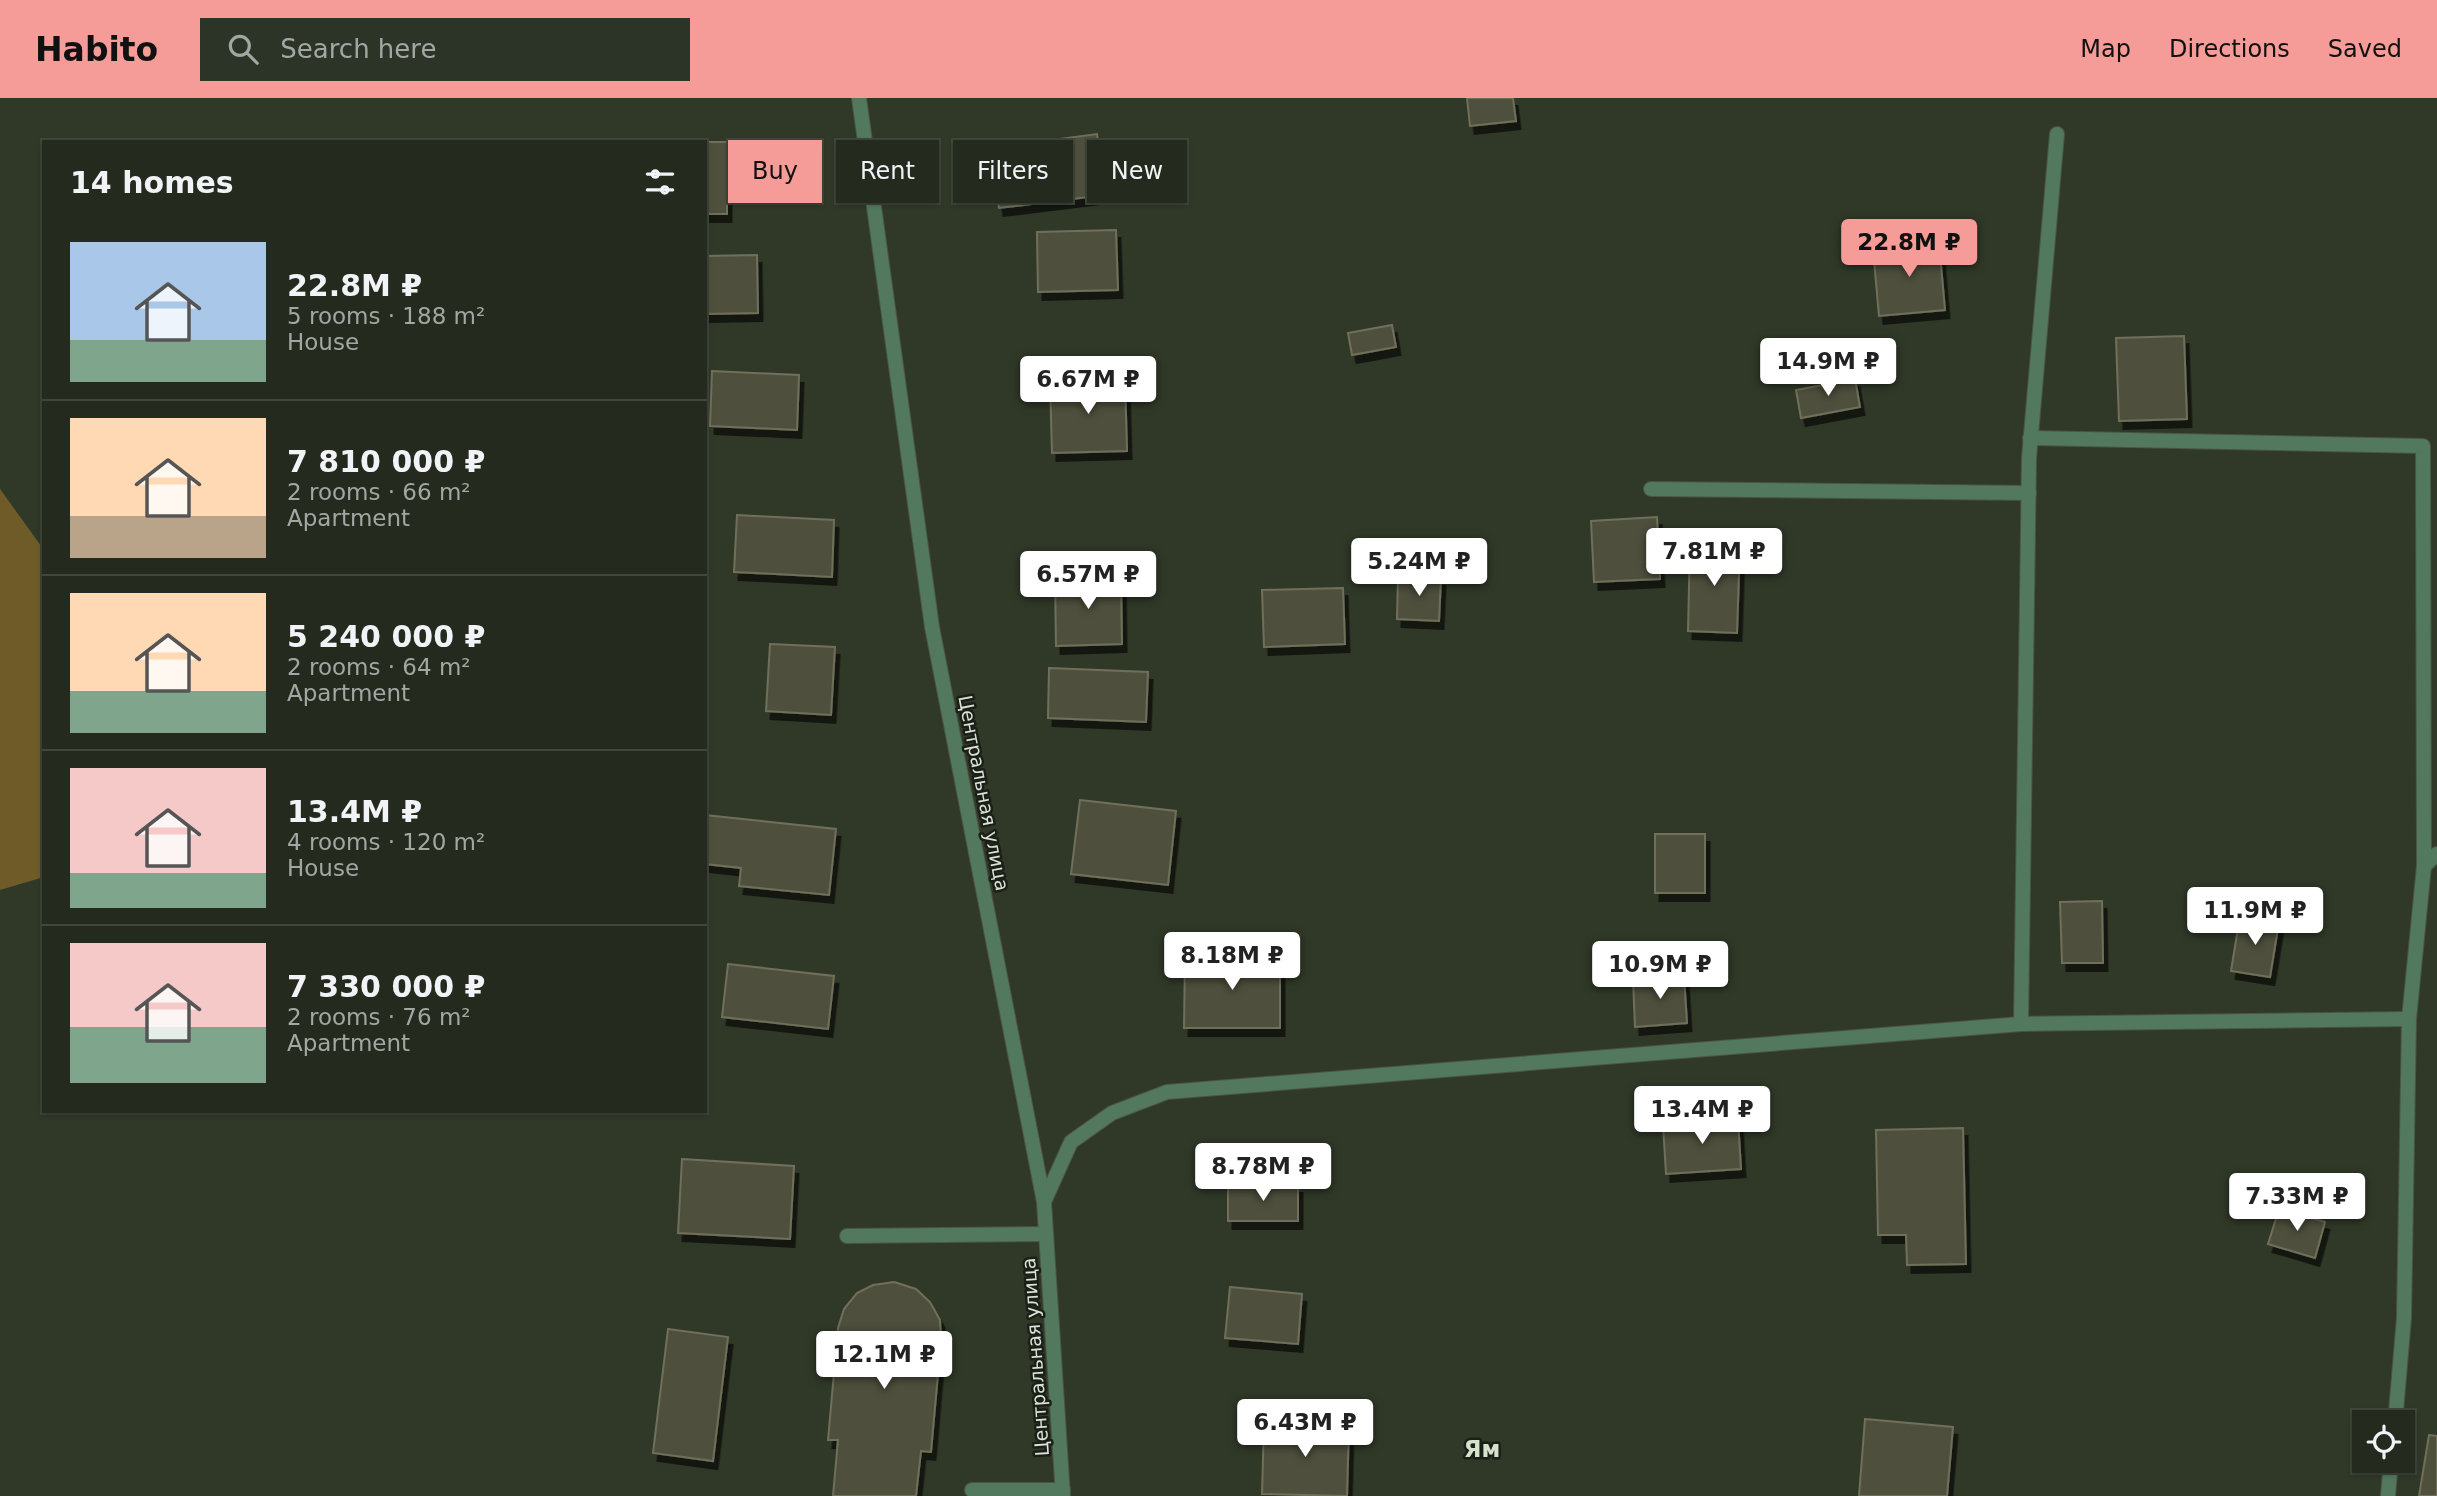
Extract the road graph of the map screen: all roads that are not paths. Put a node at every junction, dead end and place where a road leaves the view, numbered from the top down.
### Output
1 (859, 98) edge
2 (2057, 134) dead end
3 (2030, 438) junction
4 (1651, 489) dead end
5 (2029, 493) junction
6 (2437, 853) edge
7 (2424, 866) junction
8 (2409, 1018) junction
9 (2021, 1024) junction
10 (1044, 1202) junction
11 (1046, 1234) junction
12 (848, 1236) dead end
13 (2396, 1410) edge
14 (2390, 1473) edge
15 (972, 1490) dead end
16 (1063, 1493) edge
17 (2388, 1496) edge

1 - 10 street, Центральная улица
2 - 3 street
3 - 5 street
3 - 7 street
4 - 5 street
5 - 9 street
6 - 7 street
7 - 8 street
8 - 9 street
8 - 13 street
9 - 10 street
10 - 11 street, Центральная улица
11 - 12 street
11 - 16 street, Центральная улица
14 - 17 street
15 - 16 street

